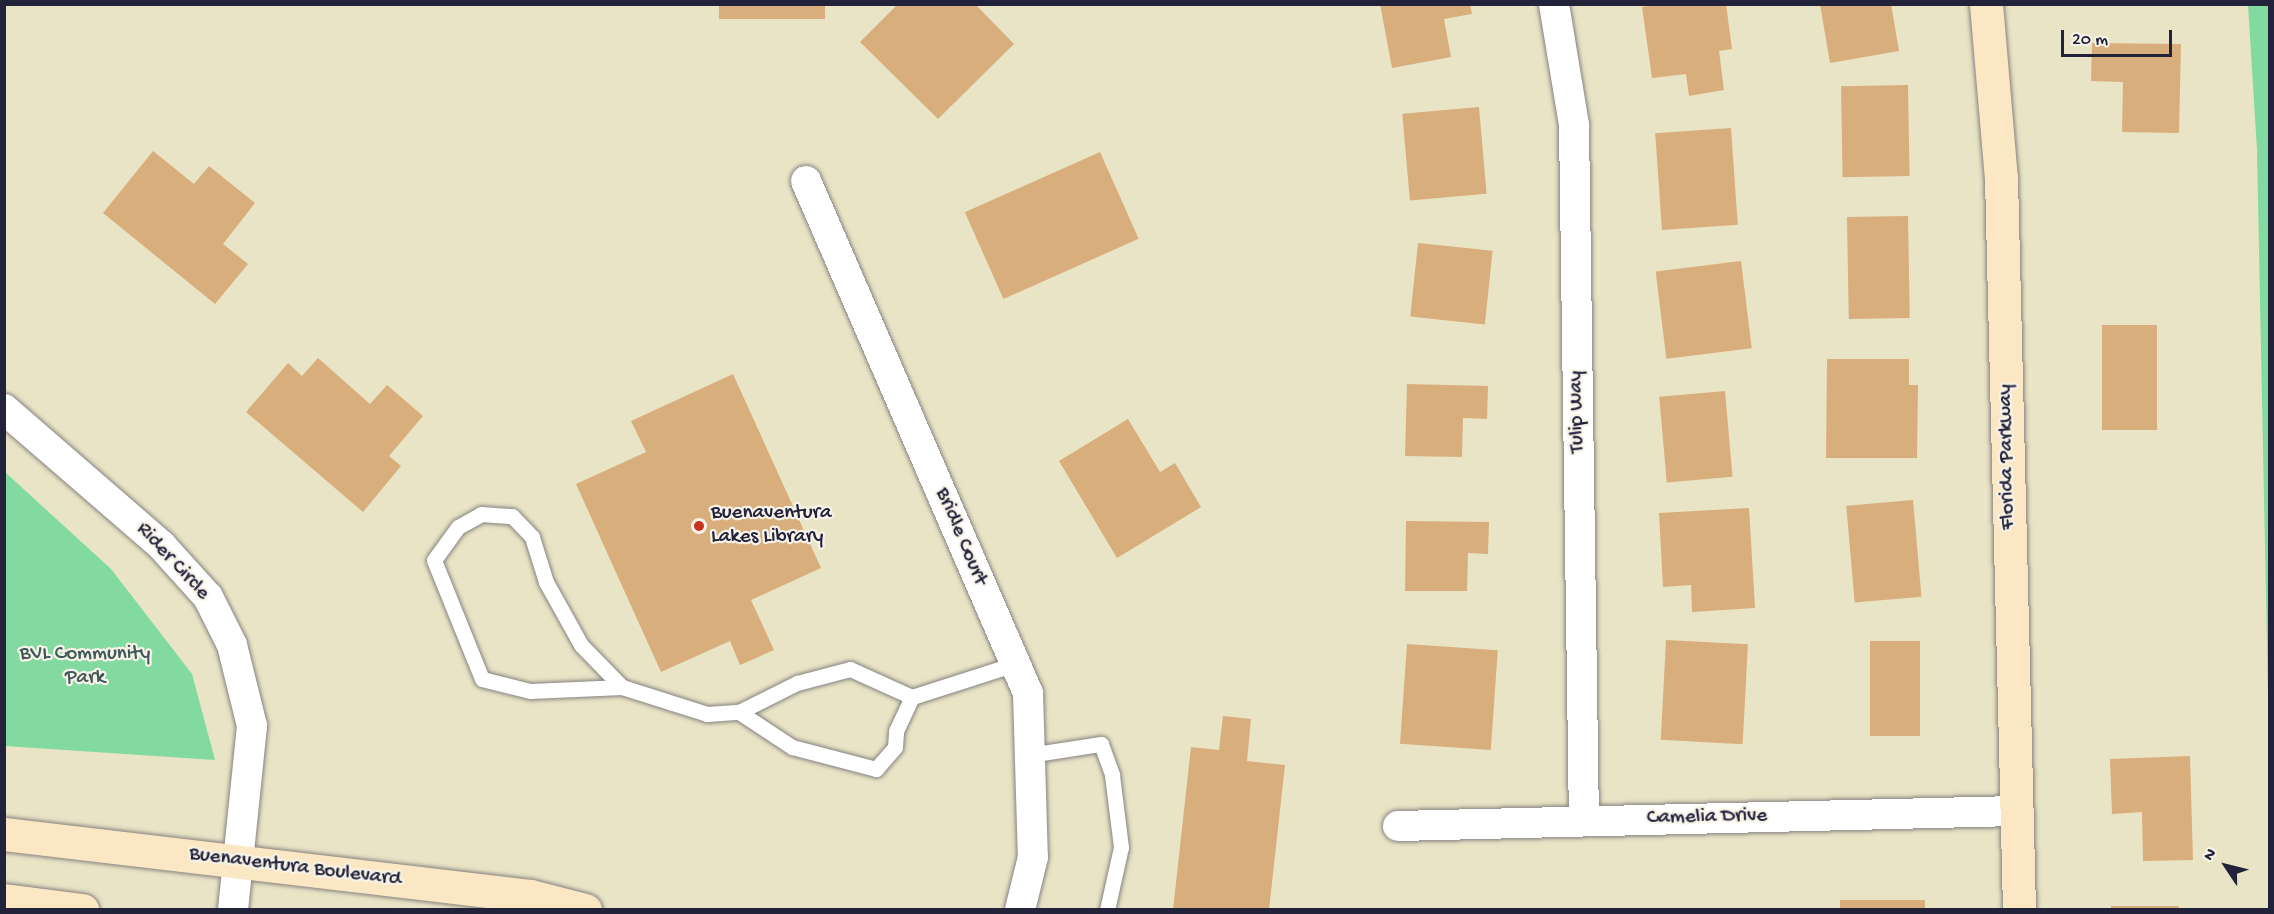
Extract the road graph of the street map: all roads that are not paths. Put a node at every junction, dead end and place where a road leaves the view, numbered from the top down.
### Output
1 (1554, 4) edge
2 (1986, 4) edge
3 (806, 181) dead end
4 (4, 409) edge
5 (1015, 664) junction
6 (622, 687) junction
7 (912, 697) junction
8 (739, 712) junction
9 (1029, 755) junction
10 (2017, 811) junction
11 (1584, 821) junction
12 (1398, 826) dead end
13 (4, 834) edge
14 (237, 861) junction
15 (4, 900) edge
16 (82, 909) edge
17 (233, 909) edge
18 (585, 909) edge
19 (1020, 909) edge
20 (1107, 909) edge
21 (2019, 909) edge

1 - 11 street, Tulip Way
2 - 10 street, Florida Parkway
3 - 5 street, Bridle Court
4 - 14 street, Rider Circle
5 - 7 lane
5 - 9 street, Bridle Court
6 - 6 lane
6 - 8 lane
7 - 8 lane
7 - 8 lane
9 - 19 street, Bridle Court
9 - 20 lane
10 - 11 street, Camelia Drive
10 - 21 street, Florida Parkway
11 - 12 street, Camelia Drive
13 - 14 street, Buenaventura Boulevard
14 - 17 street, Rider Circle
14 - 18 street, Buenaventura Boulevard
15 - 16 street

